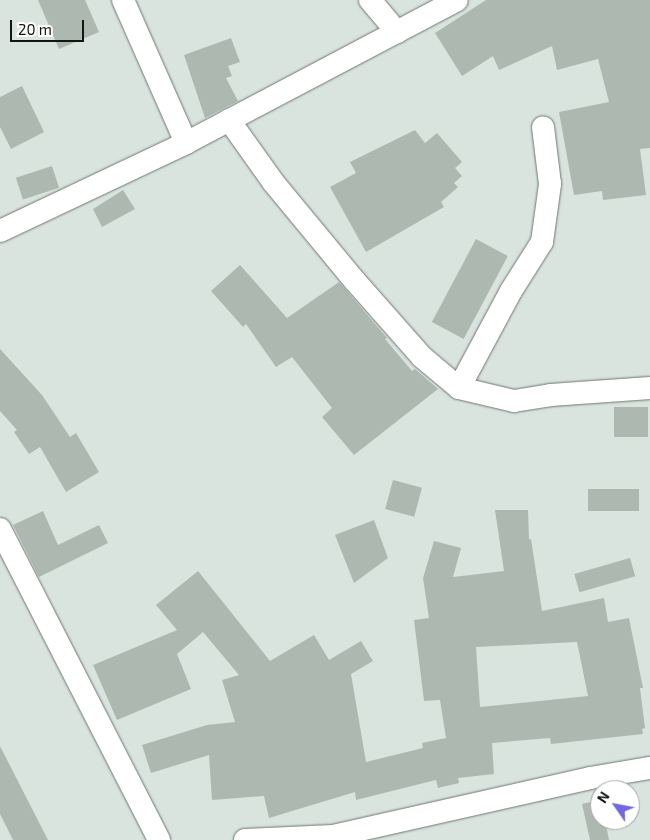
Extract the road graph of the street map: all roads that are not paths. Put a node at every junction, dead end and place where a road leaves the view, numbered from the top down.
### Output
1 (123, 0) edge
2 (370, 0) edge
3 (457, 0) edge
4 (397, 32) junction
5 (229, 120) junction
6 (543, 127) dead end
7 (186, 143) junction
8 (0, 231) edge
9 (459, 388) junction
10 (650, 388) edge
11 (0, 529) edge
12 (650, 768) edge
13 (159, 840) edge
14 (245, 840) edge

1 - 7 street
2 - 4 street
3 - 4 street
4 - 5 street
5 - 7 street
5 - 9 street
6 - 9 street
7 - 8 street
9 - 10 street
11 - 13 street
12 - 14 street

